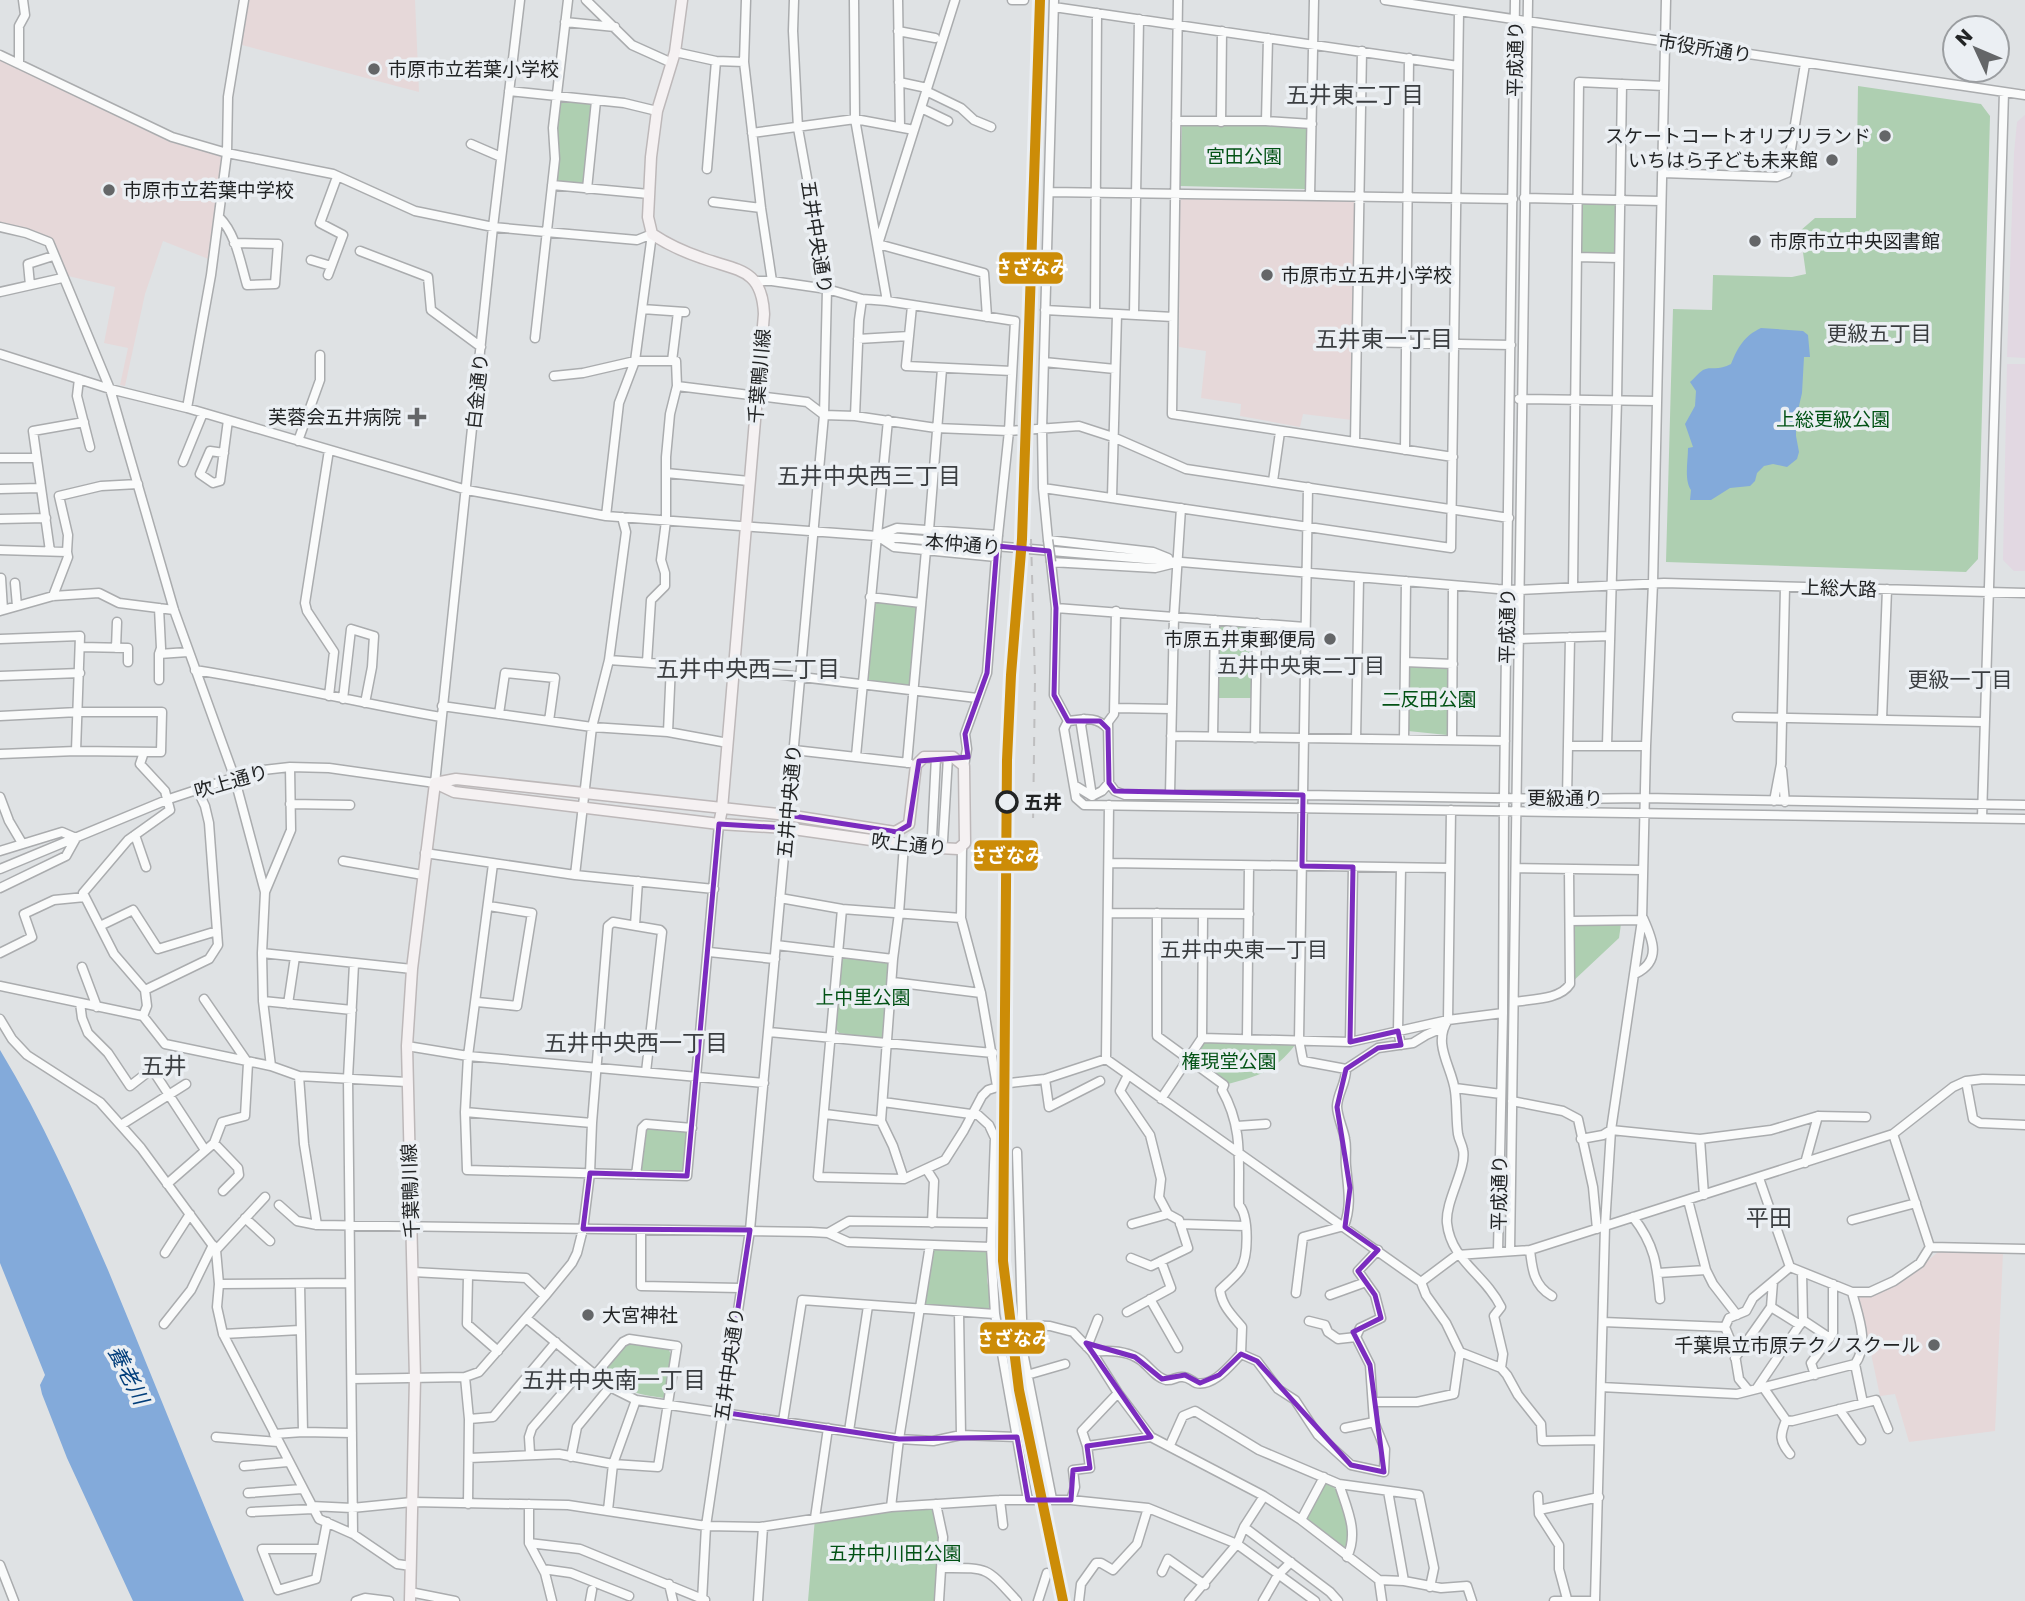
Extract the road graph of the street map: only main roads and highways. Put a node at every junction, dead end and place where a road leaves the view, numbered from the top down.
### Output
1 (682, 0) edge
2 (435, 783) junction
3 (722, 809) junction
4 (719, 824) junction
5 (410, 1596) edge

1 - 3 main road, 千葉鴨川線
2 - 3 main road, 吹上通り
2 - 4 main road, 吹上通り
2 - 5 main road, 千葉鴨川線
3 - 4 main road, 千葉鴨川線
3 - 4 main road, 吹上通り

